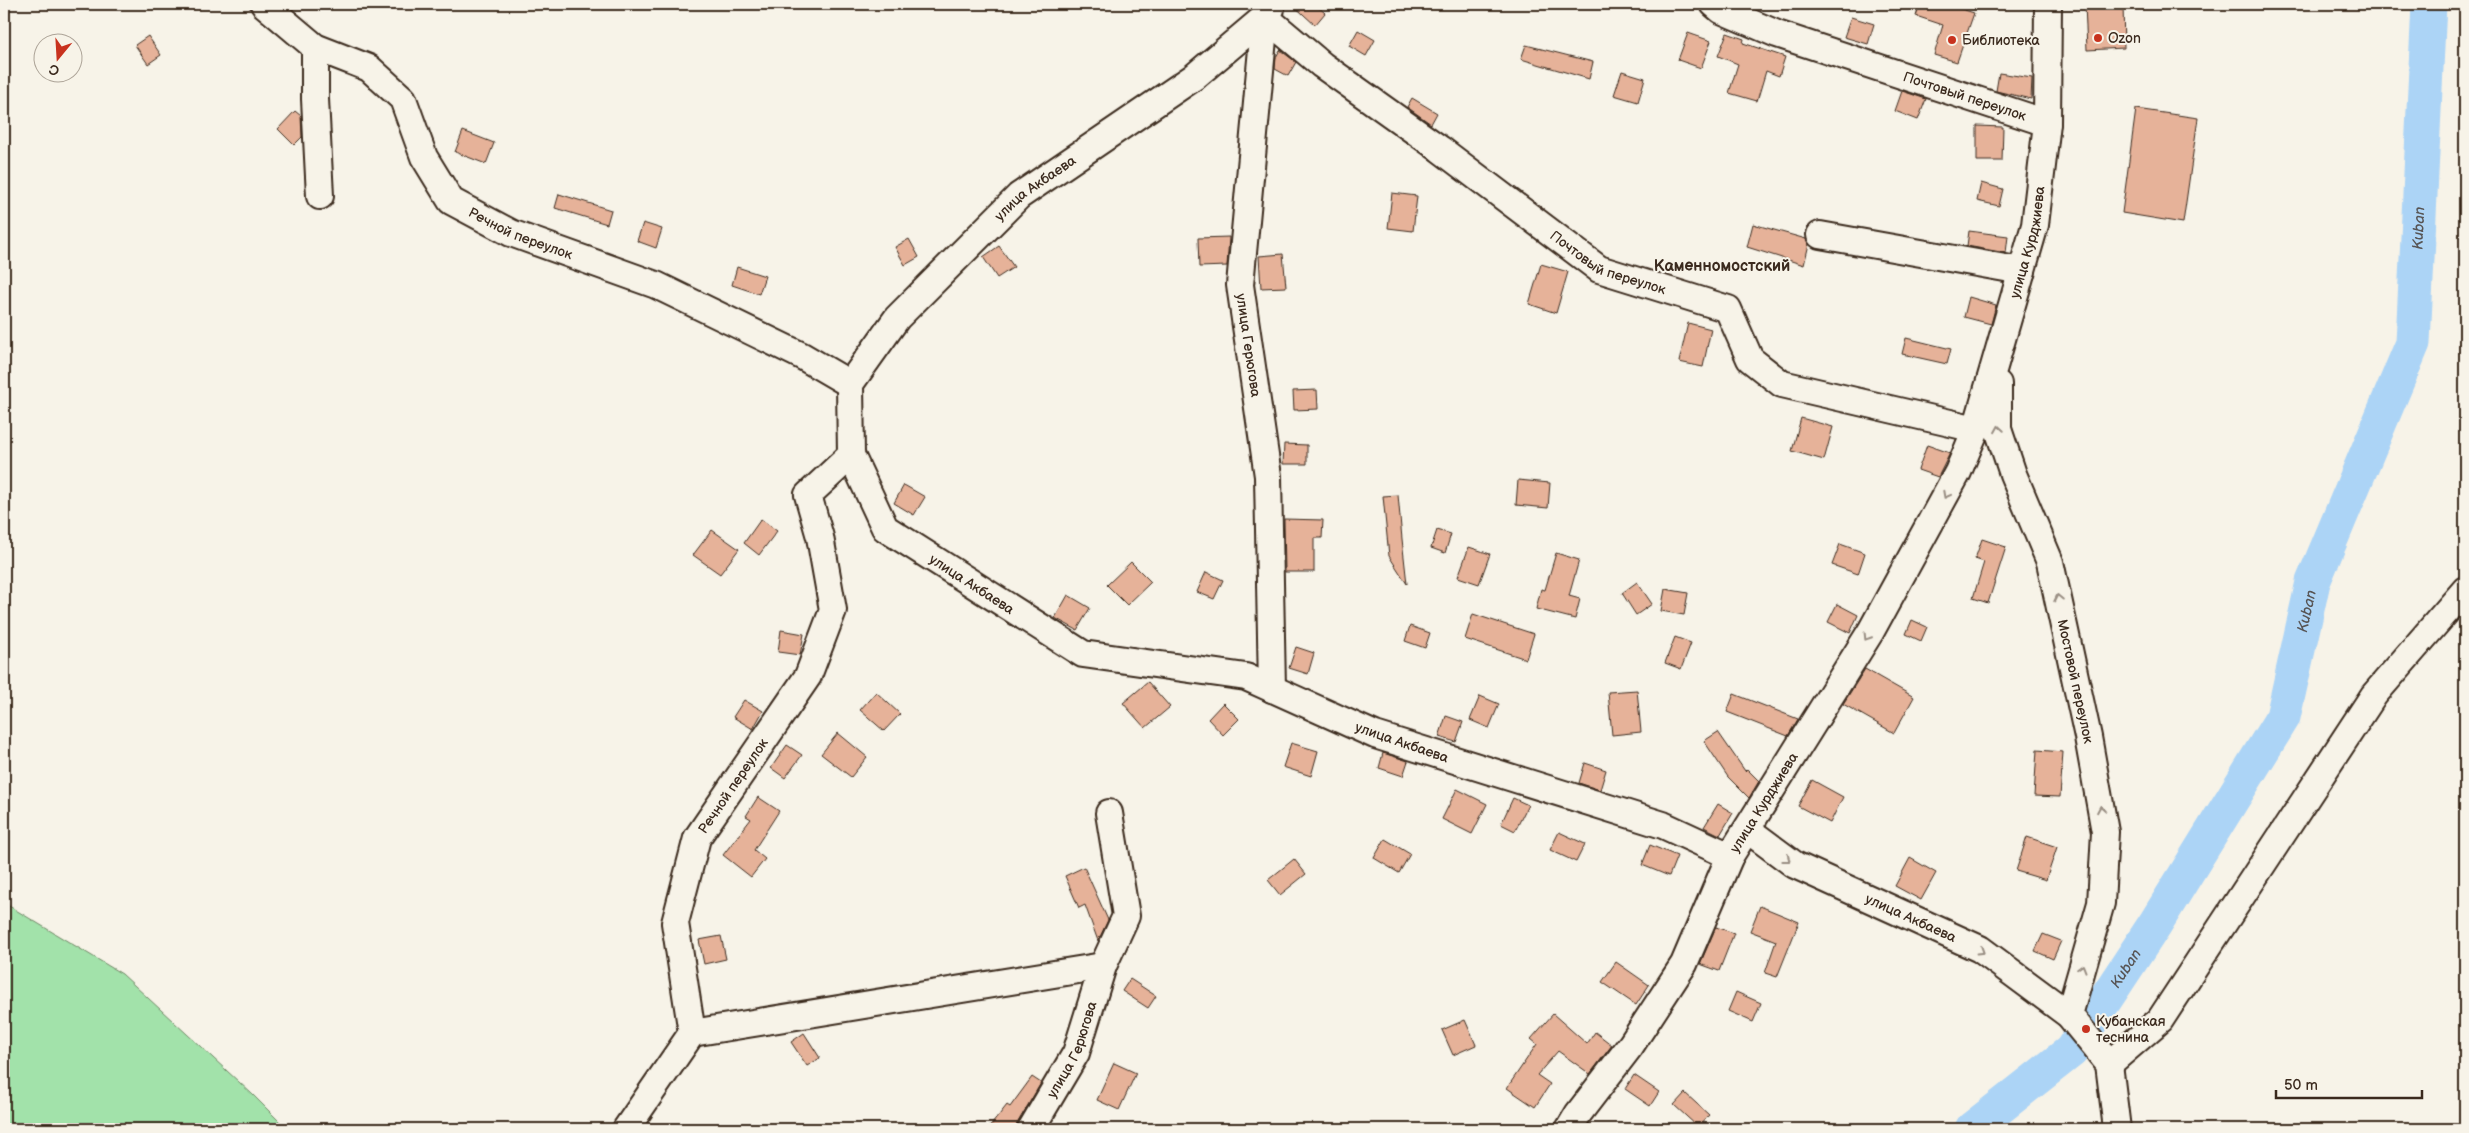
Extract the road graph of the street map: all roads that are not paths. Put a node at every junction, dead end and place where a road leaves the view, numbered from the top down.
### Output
1 (264, 4) edge
2 (1714, 4) edge
3 (2048, 4) edge
4 (1270, 10) edge
5 (315, 47) junction
6 (2047, 123) junction
7 (320, 196) dead end
8 (1820, 235) dead end
9 (2022, 271) junction
10 (1999, 352) junction
11 (850, 384) junction
12 (1976, 429) junction
13 (851, 455) junction
14 (1958, 472) junction
15 (2013, 474) junction
16 (2465, 590) edge
17 (1272, 689) junction
18 (1109, 812) dead end
19 (1748, 830) junction
20 (1730, 856) junction
21 (1102, 966) junction
22 (2068, 1015) junction
23 (692, 1033) junction
24 (2109, 1064) junction
25 (626, 1129) edge
26 (1031, 1129) edge
27 (1569, 1129) edge
28 (2117, 1129) edge

1 - 5 street, Речной переулок
2 - 6 street, Почтовый переулок
3 - 6 street, улица Курджиева
4 - 11 street, улица Акбаева
4 - 12 street, Почтовый переулок
4 - 17 street, улица Герюгова
5 - 7 street
5 - 11 street, Речной переулок
6 - 9 street, улица Курджиева
8 - 9 street
9 - 10 street, улица Курджиева
10 - 12 street, улица Курджиева
15 -> 10 street, Мостовой переулок
11 - 13 street, улица Акбаева
12 - 14 street, улица Курджиева
13 - 17 street, улица Акбаева
13 - 23 street, Речной переулок
14 - 15 street, улица Курджиева
14 -> 19 street, улица Курджиева
22 -> 15 street, Мостовой переулок
16 - 24 street
17 - 20 street, улица Акбаева
18 - 21 street, улица Герюгова
19 - 20 street, улица Курджиева
19 -> 22 street, улица Акбаева
20 - 27 street, улица Курджиева
21 - 23 street
21 - 26 street, улица Герюгова
22 - 24 street, улица Акбаева
23 - 25 street
24 - 28 street

